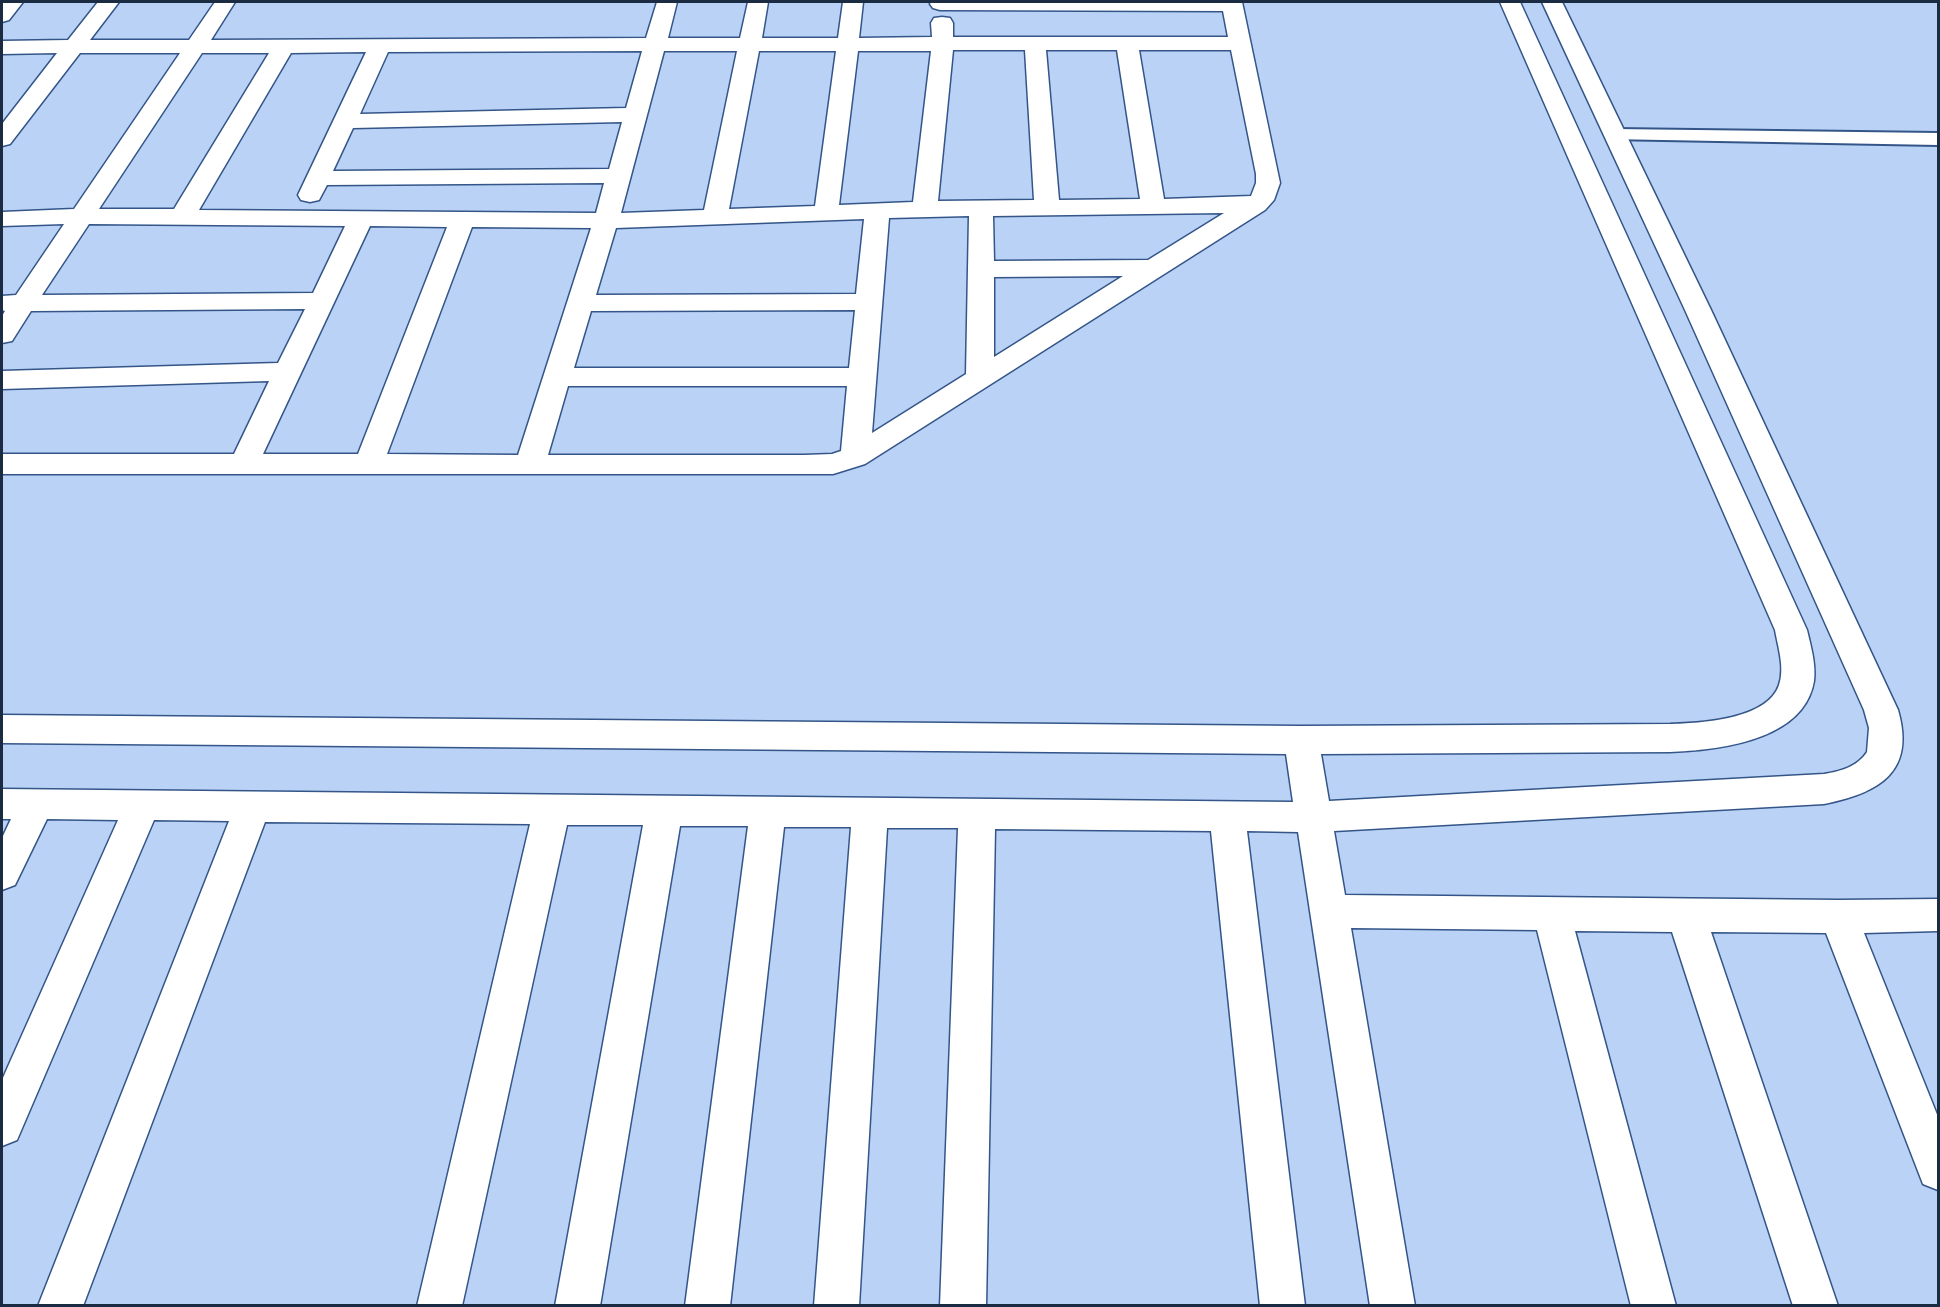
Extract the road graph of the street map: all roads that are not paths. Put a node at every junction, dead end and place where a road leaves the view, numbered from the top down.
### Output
1 (13, 2) edge
2 (109, 2) edge
3 (225, 2) edge
4 (667, 2) edge
5 (758, 2) edge
6 (853, 2) edge
7 (1510, 2) edge
8 (1552, 2) edge
9 (940, 3) edge
10 (1232, 3) edge
11 (2, 16) edge
12 (943, 44) junction
13 (1035, 44) junction
14 (1127, 44) junction
15 (1241, 44) junction
16 (655, 45) junction
17 (74, 46) junction
18 (195, 46) junction
19 (284, 46) junction
20 (380, 46) junction
21 (751, 46) junction
22 (849, 46) junction
23 (2, 47) edge
24 (636, 115) junction
25 (345, 121) junction
26 (1616, 135) junction
27 (1938, 139) edge
28 (2, 140) edge
29 (619, 176) junction
30 (318, 178) junction
31 (1256, 205) junction
32 (1153, 206) junction
33 (1047, 207) junction
34 (981, 208) junction
35 (925, 209) junction
36 (877, 211) junction
37 (826, 213) junction
38 (82, 216) junction
39 (182, 217) junction
40 (715, 217) junction
41 (299, 218) junction
42 (2, 219) edge
43 (362, 219) junction
44 (463, 219) junction
45 (606, 221) junction
46 (1155, 268) junction
47 (981, 269) junction
48 (322, 301) junction
49 (869, 302) junction
50 (12, 303) edge
51 (580, 303) junction
52 (2, 335) edge
53 (288, 372) junction
54 (557, 377) junction
55 (862, 377) junction
56 (980, 379) junction
57 (2, 380) edge
58 (855, 457) junction
59 (2, 464) edge
60 (244, 465) junction
61 (369, 465) junction
62 (530, 465) junction
63 (2, 729) edge
64 (1301, 740) junction
65 (2, 804) edge
66 (37, 804) junction
67 (143, 805) junction
68 (253, 807) junction
69 (552, 809) junction
70 (663, 811) junction
71 (768, 811) junction
72 (870, 812) junction
73 (977, 813) junction
74 (1227, 816) junction
75 (1312, 817) junction
76 (2, 874) edge
77 (1328, 910) junction
78 (1552, 914) junction
79 (1686, 915) junction
80 (1938, 915) edge
81 (1839, 917) junction
82 (2, 1126) edge
83 (1938, 1169) edge
84 (60, 1305) edge
85 (439, 1305) edge
86 (577, 1305) edge
87 (707, 1305) edge
88 (836, 1305) edge
89 (963, 1305) edge
90 (1283, 1305) edge
91 (1393, 1305) edge
92 (1654, 1305) edge
93 (1816, 1305) edge

1 - 11 street
2 - 17 street
3 - 18 street
4 - 16 street
5 - 21 street
6 - 22 street
7 - 64 street
8 - 26 street
9 - 10 street
9 - 12 street
10 - 15 street
12 - 13 street
12 - 22 street
12 - 35 street
13 - 14 street
13 - 33 street
14 - 15 street
14 - 32 street
15 - 31 street
16 - 20 street
16 - 21 street
16 - 24 street
17 - 18 street
17 - 23 street
17 - 28 street
18 - 19 street
18 - 38 street
19 - 20 street
19 - 39 street
20 - 25 street
21 - 22 street
21 - 40 street
22 - 37 street
24 - 25 street
24 - 29 street
25 - 30 street
26 - 27 lane
26 - 75 street
29 - 30 street
29 - 45 street
30 - 41 street
31 - 32 street
31 - 46 street
32 - 33 street
33 - 34 street
34 - 35 street
34 - 47 street
35 - 36 street
36 - 37 street
36 - 49 street
37 - 40 street
38 - 39 street
38 - 42 street
38 - 50 street
39 - 41 street
40 - 45 street
41 - 43 street
43 - 44 street
43 - 48 street
44 - 45 street
44 - 61 street
45 - 51 street
46 - 47 street
46 - 56 street
47 - 56 street
48 - 50 street
48 - 53 street
49 - 51 street
49 - 55 street
50 - 52 street
51 - 54 street
53 - 57 street
53 - 60 street
54 - 55 street
54 - 62 street
55 - 58 street
56 - 58 street
58 - 62 street
59 - 60 street
60 - 61 street
61 - 62 street
63 - 64 street
64 - 75 street
65 - 66 street
66 - 67 street
66 - 76 street
67 - 68 street
67 - 82 street
68 - 69 street
68 - 84 street
69 - 70 street
69 - 85 street
70 - 71 street
70 - 86 street
71 - 72 street
71 - 87 street
72 - 73 street
72 - 88 street
73 - 74 street
73 - 89 street
74 - 75 street
74 - 90 street
75 - 77 street
77 - 78 street
77 - 91 street
78 - 79 street
78 - 92 street
79 - 81 street
79 - 93 street
80 - 81 street
81 - 83 street

